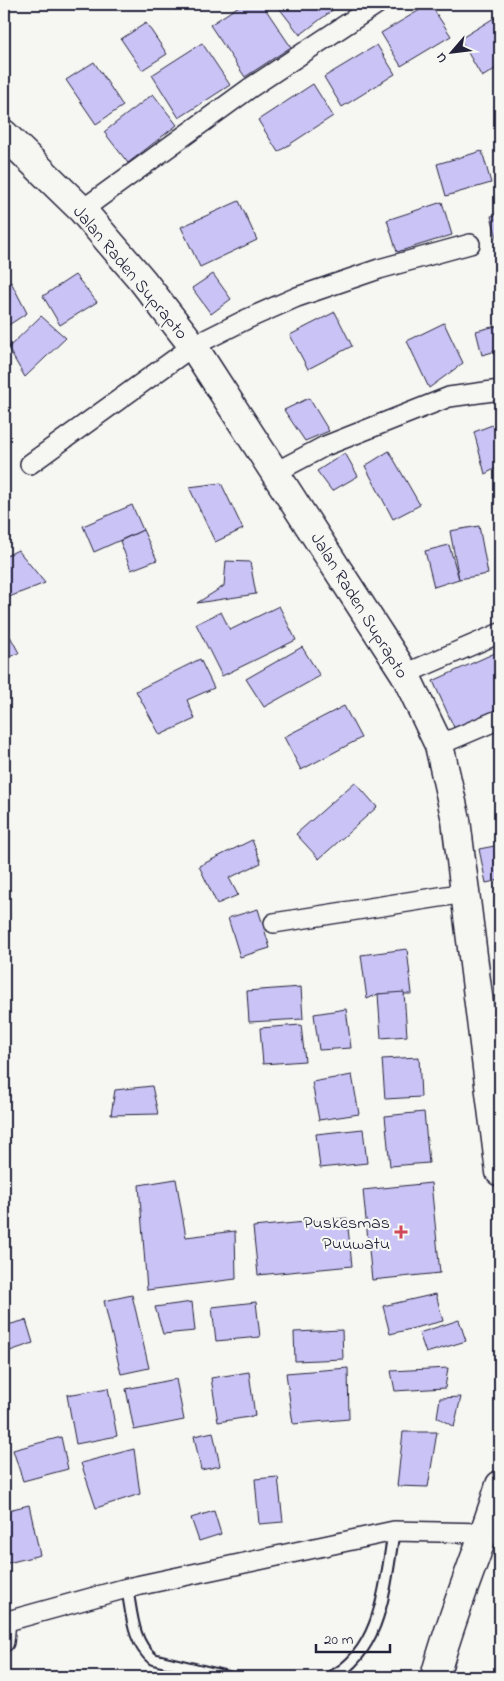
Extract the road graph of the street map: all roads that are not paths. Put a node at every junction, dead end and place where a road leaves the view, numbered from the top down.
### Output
1 (377, 4) edge
2 (4, 134) edge
3 (82, 210) junction
4 (470, 244) dead end
5 (193, 346) junction
6 (500, 390) edge
7 (30, 464) dead end
8 (276, 472) junction
9 (500, 633) edge
10 (405, 674) junction
11 (500, 719) edge
12 (439, 745) junction
13 (465, 893) junction
14 (274, 923) dead end
15 (500, 1172) edge
16 (500, 1485) edge
17 (394, 1531) junction
18 (485, 1533) junction
19 (127, 1588) junction
20 (5, 1622) edge
21 (4, 1642) edge
22 (228, 1677) edge
23 (331, 1677) edge
24 (435, 1677) edge

1 - 3 street
2 - 3 highway, Jalan Raden Suprapto
3 - 5 highway, Jalan Raden Suprapto
4 - 5 street
5 - 7 street
5 - 8 highway, Jalan Raden Suprapto
6 - 8 street
8 - 10 highway, Jalan Raden Suprapto
9 - 10 street
10 - 12 highway, Jalan Raden Suprapto
11 - 12 street
12 - 13 highway, Jalan Raden Suprapto
13 - 14 street
13 - 15 highway, Jalan Raden Suprapto
16 - 18 highway
17 - 18 street
17 - 19 street
17 - 23 lane
18 - 24 highway
19 - 20 street
19 - 22 lane
20 - 21 street

